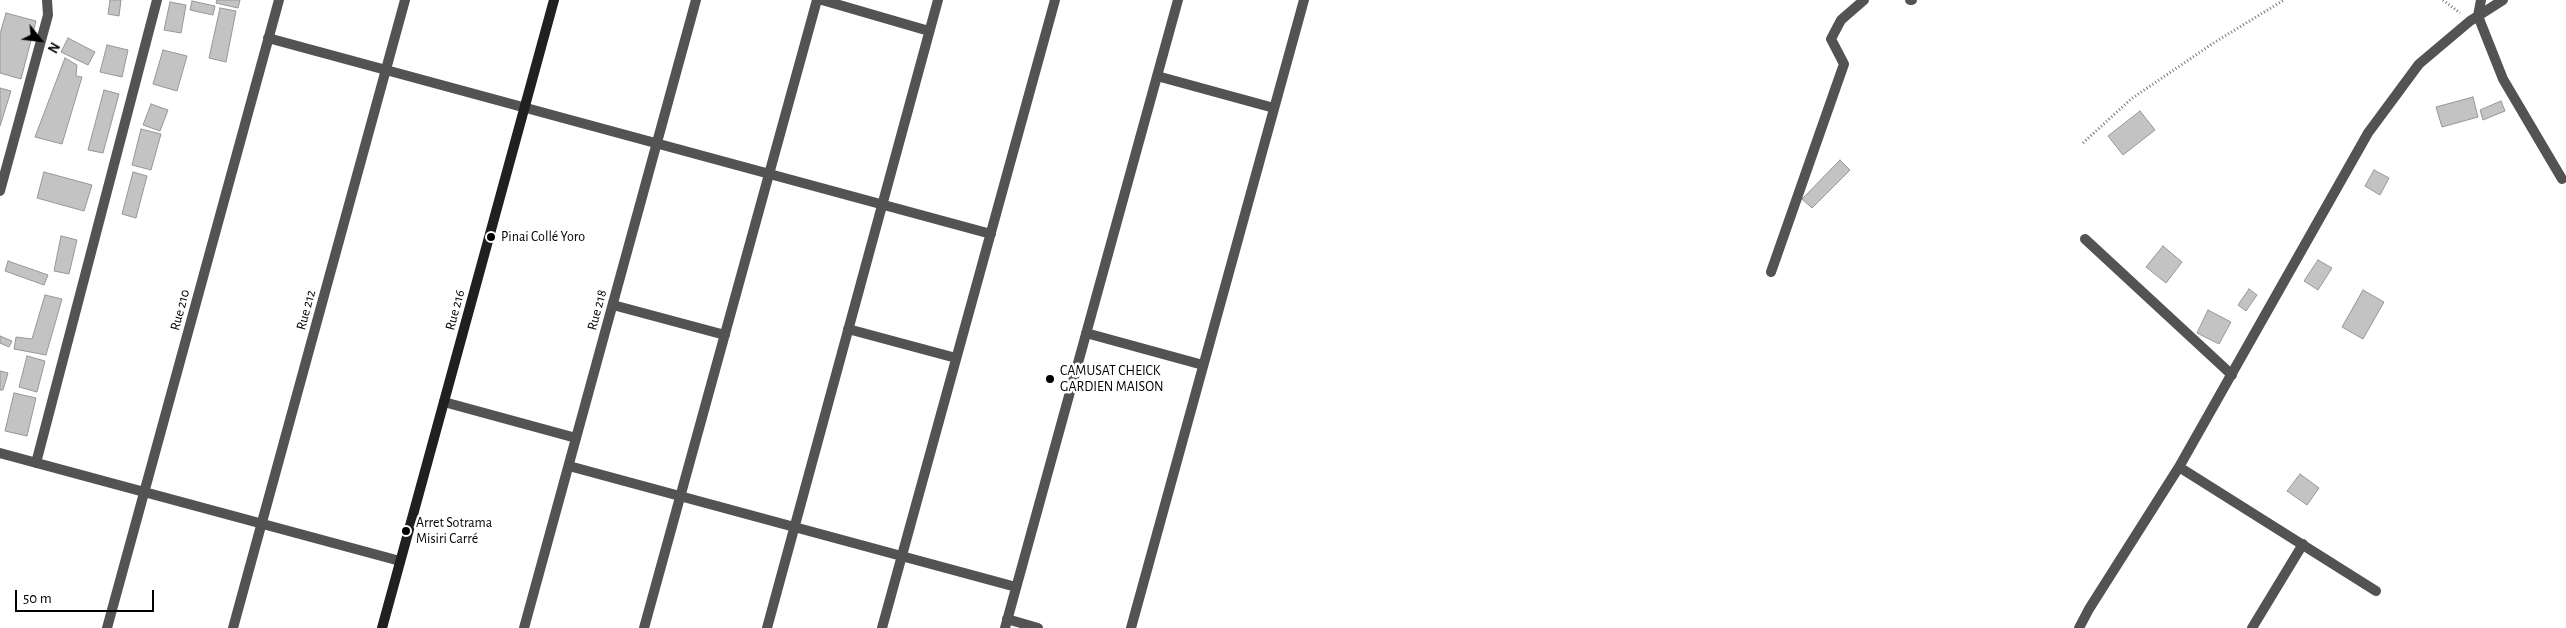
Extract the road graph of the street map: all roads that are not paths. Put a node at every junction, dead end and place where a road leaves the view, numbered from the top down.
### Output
1 (47, 0) edge
2 (157, 0) edge
3 (279, 0) edge
4 (405, 0) edge
5 (554, 0) edge
6 (696, 0) edge
7 (817, 0) edge
8 (822, 0) edge
9 (938, 0) edge
10 (1055, 0) edge
11 (1178, 0) edge
12 (1304, 0) edge
13 (1864, 0) edge
14 (2480, 0) edge
15 (2503, 0) edge
16 (2474, 18) junction
17 (930, 31) junction
18 (268, 38) junction
19 (386, 70) junction
20 (1157, 76) junction
21 (524, 108) junction
22 (1274, 108) junction
23 (657, 144) junction
24 (769, 174) junction
25 (2562, 179) dead end
26 (0, 191) edge
27 (882, 204) junction
28 (991, 234) junction
29 (2085, 239) dead end
30 (1771, 272) dead end
31 (613, 305) junction
32 (848, 329) junction
33 (1086, 333) junction
34 (725, 336) junction
35 (956, 358) junction
36 (1203, 365) junction
37 (2232, 375) junction
38 (444, 402) junction
39 (576, 438) junction
40 (0, 453) edge
41 (36, 463) junction
42 (569, 466) junction
43 (2179, 467) junction
44 (144, 492) junction
45 (681, 496) junction
46 (262, 524) junction
47 (794, 527) junction
48 (2303, 544) junction
49 (902, 556) junction
50 (400, 562) junction
51 (1016, 587) junction
52 (2376, 591) dead end
53 (1006, 624) edge
54 (107, 628) edge
55 (233, 628) edge
56 (382, 628) edge
57 (524, 628) edge
58 (644, 628) edge
59 (767, 628) edge
60 (882, 628) edge
61 (1038, 628) edge
62 (1130, 628) edge
63 (2079, 628) edge
64 (2252, 628) edge

1 - 26 street
2 - 41 street
3 - 18 street, Rue 210
4 - 19 street, Rue 212
5 - 21 street, Rue 216
6 - 23 street, Rue 218
7 - 24 street
8 - 17 street
9 - 17 street
10 - 28 street
11 - 20 street
12 - 22 street
13 - 30 street
14 - 16 street
15 - 16 street
16 - 25 street
16 - 37 street
17 - 27 street
18 - 19 street
18 - 44 street, Rue 210
19 - 21 street
19 - 46 street, Rue 212
20 - 22 street
20 - 33 street
21 - 23 street
21 - 38 street, Rue 216
22 - 36 street
23 - 24 street
23 - 31 street, Rue 218
24 - 27 street
24 - 34 street
27 - 28 street
27 - 32 street
28 - 35 street
29 - 37 street
31 - 34 street
31 - 39 street, Rue 218
32 - 35 street
32 - 47 street
33 - 36 street
33 - 51 street
34 - 45 street
35 - 49 street
36 - 62 street
37 - 43 street
38 - 39 street
38 - 50 street, Rue 216
39 - 42 street, Rue 218
40 - 41 street
41 - 44 street
42 - 45 street
42 - 57 street, Rue 218
43 - 48 street
43 - 63 street
44 - 46 street
44 - 54 street, Rue 210
45 - 47 street
45 - 58 street
46 - 50 street
46 - 55 street, Rue 212
47 - 49 street
47 - 59 street
48 - 52 street
48 - 64 street
49 - 51 street
49 - 60 street
50 - 56 street, Rue 216
51 - 53 street
53 - 61 street

